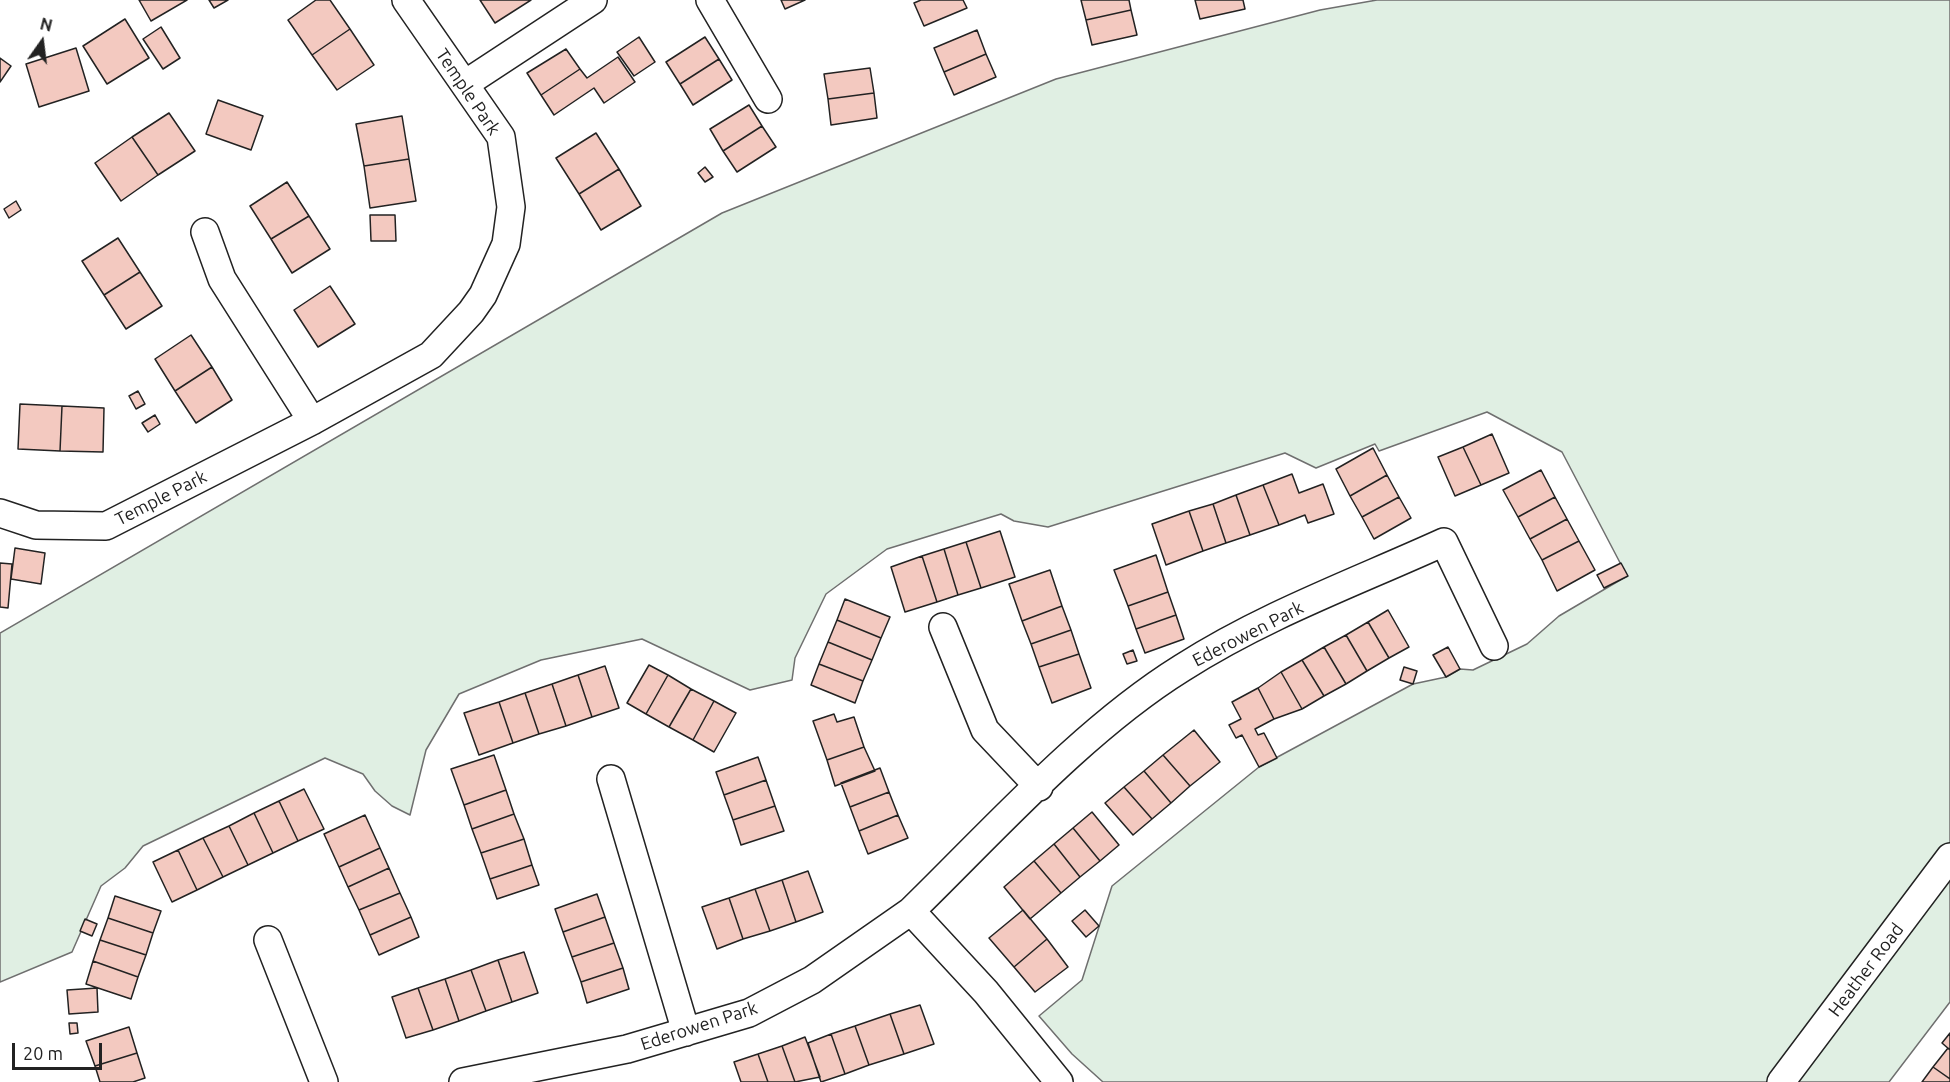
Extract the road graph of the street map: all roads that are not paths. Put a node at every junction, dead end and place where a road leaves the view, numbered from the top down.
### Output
1 (406, 0) edge
2 (593, 0) edge
3 (710, 0) edge
4 (465, 84) junction
5 (768, 99) dead end
6 (205, 232) dead end
7 (312, 421) junction
8 (0, 513) edge
9 (944, 627) dead end
10 (1494, 646) dead end
11 (611, 779) dead end
12 (1039, 787) junction
13 (1950, 857) edge
14 (911, 911) junction
15 (268, 940) dead end
16 (686, 1032) junction
17 (324, 1082) edge
18 (463, 1082) edge
19 (1059, 1082) edge
20 (1781, 1082) edge

1 - 4 street, Temple Park
2 - 4 street
3 - 5 street
4 - 7 street, Temple Park
6 - 7 street
7 - 8 street, Temple Park
9 - 12 street
10 - 12 street, Ederowen Park
11 - 16 street
12 - 14 street, Ederowen Park
13 - 20 street, Heather Road
14 - 16 street, Ederowen Park
14 - 19 street
15 - 17 street
16 - 18 street, Ederowen Park

